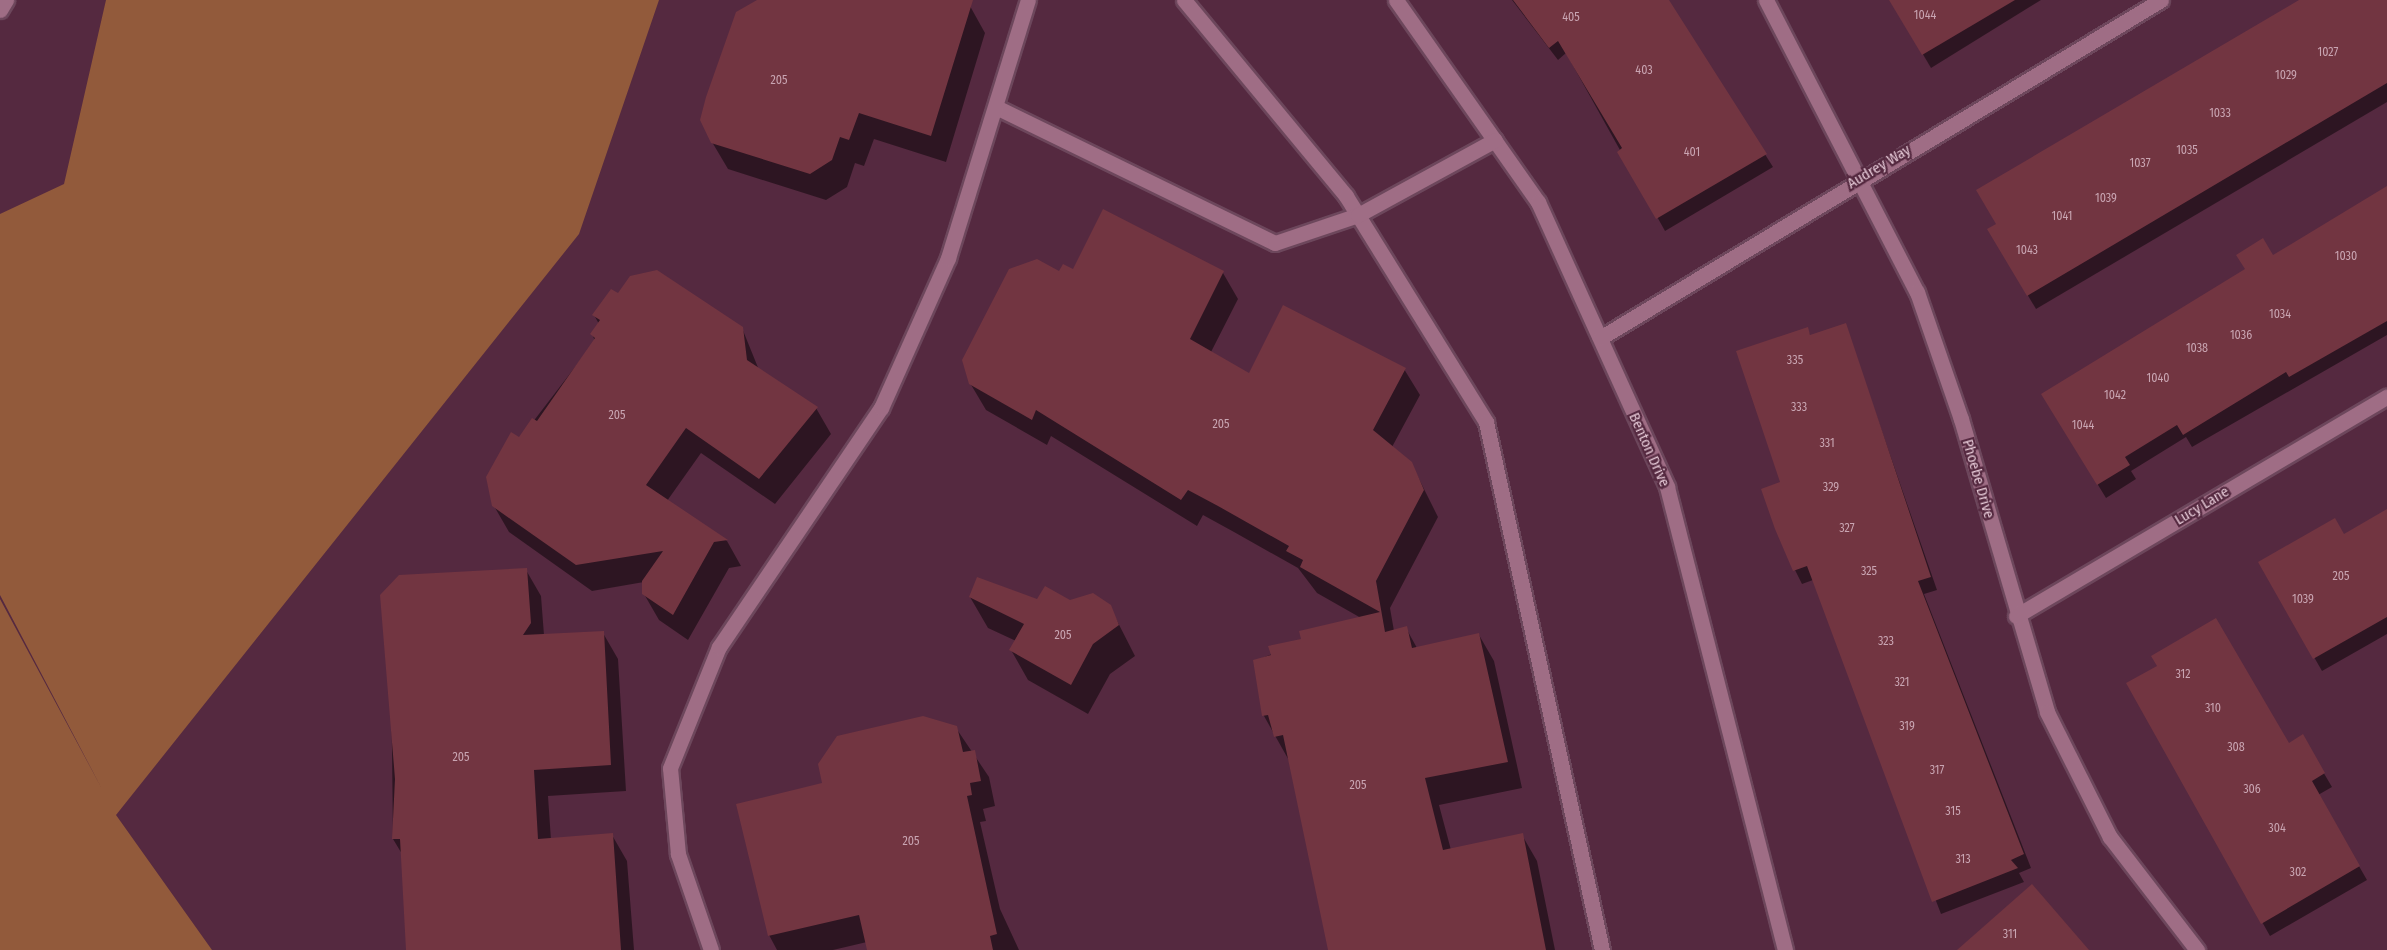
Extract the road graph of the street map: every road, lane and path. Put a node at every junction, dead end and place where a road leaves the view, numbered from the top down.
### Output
1 (6, 0) edge
2 (1028, 0) edge
3 (1184, 0) edge
4 (1396, 0) edge
5 (1766, 0) edge
6 (2161, 0) edge
7 (0, 10) edge
8 (998, 108) junction
9 (1495, 140) junction
10 (1859, 179) junction
11 (1358, 215) junction
12 (1600, 338) junction
13 (2387, 397) edge
14 (2016, 616) junction
15 (711, 950) edge
16 (1602, 950) edge
17 (1785, 950) edge
18 (2197, 950) edge

1 - 7 street
2 - 8 street
3 - 11 street
4 - 9 street, Benton Drive
5 - 10 street, Phoebe Drive
6 - 10 street, Audrey Way
8 - 11 street
8 - 15 street
9 - 11 street
9 - 12 street, Benton Drive
10 - 12 street, Audrey Way
10 - 14 street, Phoebe Drive
11 - 16 street
12 - 17 street, Benton Drive
13 - 14 street, Lucy Lane
14 - 18 street, Phoebe Drive

